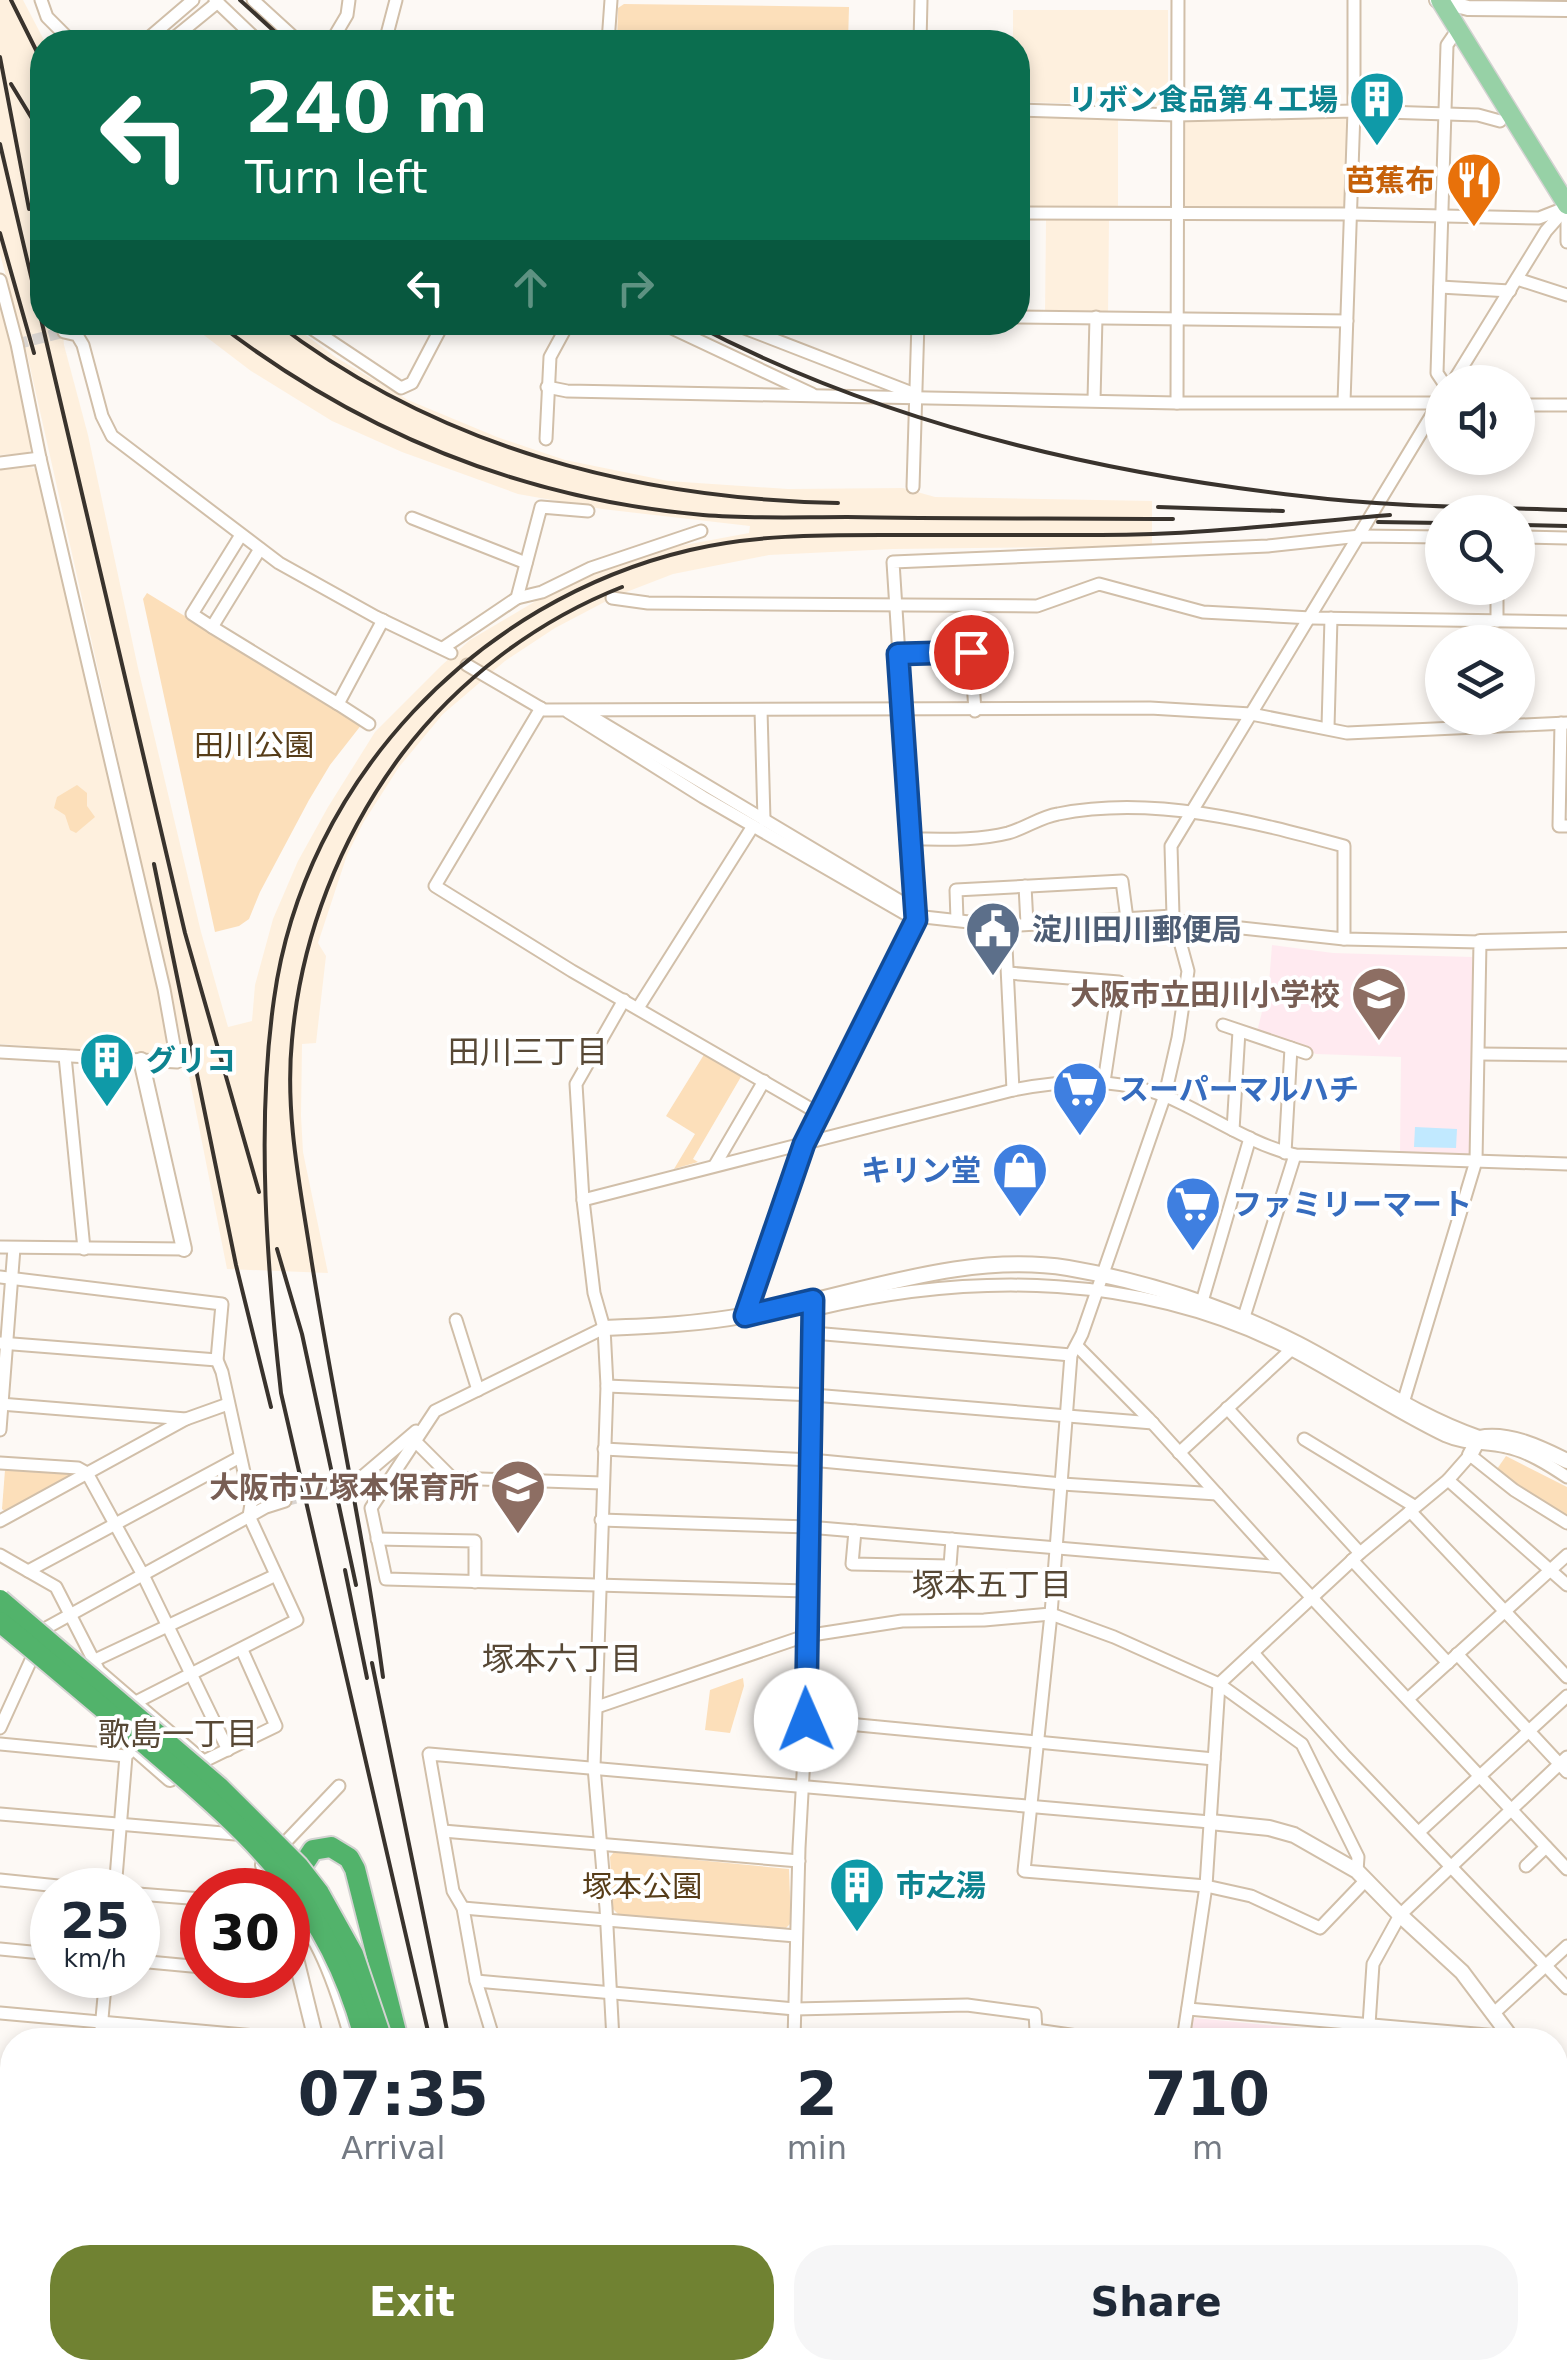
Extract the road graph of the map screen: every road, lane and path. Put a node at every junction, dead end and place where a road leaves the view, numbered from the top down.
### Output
1 (41, 0) edge
2 (193, 0) edge
3 (253, 0) edge
4 (349, 0) edge
5 (396, 0) edge
6 (611, 0) edge
7 (921, 0) edge
8 (1178, 0) edge
9 (1354, 0) edge
10 (1440, 0) edge
11 (216, 1) edge
12 (1567, 9) edge
13 (166, 24) junction
14 (1458, 29) junction
15 (60, 30) edge
16 (159, 30) edge
17 (169, 30) edge
18 (184, 30) edge
19 (247, 30) edge
20 (286, 30) edge
21 (338, 30) edge
22 (388, 30) edge
23 (609, 30) edge
24 (920, 30) edge
25 (1030, 110) edge
26 (1354, 111) junction
27 (1177, 114) junction
28 (1446, 115) junction
29 (1500, 121) dead end
30 (1567, 207) edge
31 (1030, 213) edge
32 (1176, 214) junction
33 (1350, 214) junction
34 (1443, 218) junction
35 (1567, 218) edge
36 (1567, 242) edge
37 (0, 280) edge
38 (1514, 285) junction
39 (1440, 287) junction
40 (1567, 295) edge
41 (1030, 317) edge
42 (1096, 317) junction
43 (1177, 318) junction
44 (1346, 321) junction
45 (77, 335) edge
46 (322, 335) edge
47 (437, 335) edge
48 (562, 335) edge
49 (686, 335) edge
50 (762, 335) edge
51 (918, 335) edge
52 (1437, 365) edge
53 (1464, 365) edge
54 (547, 388) junction
55 (816, 396) junction
56 (918, 396) junction
57 (1094, 400) junction
58 (1344, 402) junction
59 (1425, 402) edge
60 (1177, 403) junction
61 (1535, 405) edge
62 (1567, 406) edge
63 (1425, 428) edge
64 (546, 439) dead end
65 (40, 458) junction
66 (0, 463) edge
67 (914, 486) dead end
68 (588, 510) dead end
69 (412, 518) dead end
70 (700, 531) dead end
71 (240, 535) junction
72 (1360, 536) junction
73 (1425, 537) edge
74 (1535, 537) edge
75 (1567, 538) edge
76 (260, 549) junction
77 (526, 564) junction
78 (518, 598) junction
79 (612, 598) dead end
80 (1496, 605) edge
81 (896, 606) junction
82 (1310, 618) junction
83 (1331, 618) junction
84 (384, 620) junction
85 (1496, 620) junction
86 (1567, 622) edge
87 (212, 627) junction
88 (898, 654) junction
89 (467, 666) dead end
90 (338, 704) junction
91 (541, 708) junction
92 (564, 710) junction
93 (761, 710) junction
94 (901, 710) junction
95 (975, 710) junction
96 (584, 712) junction
97 (1251, 714) junction
98 (1564, 723) edge
99 (369, 724) dead end
100 (1328, 727) junction
101 (1564, 781) edge
102 (1190, 812) junction
103 (758, 823) junction
104 (1567, 826) edge
105 (909, 838) junction
106 (1025, 886) junction
107 (915, 915) junction
108 (1127, 919) junction
109 (1175, 919) junction
110 (957, 920) junction
111 (1026, 924) junction
112 (1005, 926) junction
113 (1344, 939) junction
114 (1567, 940) edge
115 (1480, 942) junction
116 (1008, 972) junction
117 (624, 1000) junction
118 (638, 1008) junction
119 (1223, 1026) dead end
120 (1239, 1031) junction
121 (1290, 1048) junction
122 (0, 1052) edge
123 (1306, 1054) dead end
124 (1480, 1054) junction
125 (1567, 1055) edge
126 (65, 1056) junction
127 (142, 1060) junction
128 (764, 1081) junction
129 (1104, 1082) junction
130 (1013, 1090) junction
131 (1164, 1095) junction
132 (818, 1113) junction
133 (1233, 1130) junction
134 (1250, 1138) junction
135 (804, 1144) junction
136 (1290, 1154) junction
137 (1476, 1161) junction
138 (1567, 1164) edge
139 (715, 1165) junction
140 (583, 1200) junction
141 (0, 1247) edge
142 (14, 1248) junction
143 (84, 1249) junction
144 (184, 1249) joint
145 (6, 1278) edge
146 (1098, 1282) junction
147 (813, 1305) junction
148 (1201, 1305) junction
149 (745, 1316) junction
150 (456, 1320) dead end
151 (1243, 1320) junction
152 (604, 1328) junction
153 (813, 1332) junction
154 (4, 1343) edge
155 (1294, 1347) junction
156 (1074, 1351) junction
157 (216, 1360) junction
158 (607, 1386) junction
159 (478, 1390) junction
160 (813, 1395) junction
161 (1403, 1402) junction
162 (1, 1404) edge
163 (228, 1404) junction
164 (1226, 1408) junction
165 (1064, 1416) junction
166 (186, 1419) junction
167 (1153, 1423) junction
168 (423, 1425) junction
169 (0, 1430) edge
170 (1304, 1439) dead end
171 (414, 1440) junction
172 (1475, 1446) junction
173 (604, 1449) junction
174 (1180, 1453) junction
175 (240, 1457) junction
176 (811, 1460) junction
177 (1567, 1461) edge
178 (0, 1463) edge
179 (87, 1474) junction
180 (1567, 1477) edge
181 (1448, 1480) junction
182 (356, 1482) tunnel mouth
183 (602, 1483) junction
184 (1062, 1484) junction
185 (1217, 1494) junction
186 (285, 1501) tunnel mouth
187 (1412, 1509) junction
188 (249, 1516) junction
189 (602, 1520) junction
190 (0, 1522) edge
191 (1567, 1523) edge
192 (114, 1525) junction
193 (808, 1527) junction
194 (855, 1531) junction
195 (377, 1539) junction
196 (952, 1540) junction
197 (1055, 1548) junction
198 (1567, 1554) edge
199 (0, 1555) edge
200 (1356, 1557) junction
201 (1283, 1568) junction
202 (1552, 1569) junction
203 (28, 1571) junction
204 (142, 1575) junction
205 (276, 1575) junction
206 (475, 1582) junction
207 (599, 1585) junction
208 (1567, 1585) edge
209 (807, 1591) junction
210 (1314, 1597) junction
211 (0, 1600) edge
212 (1506, 1610) junction
213 (72, 1614) junction
214 (1050, 1614) junction
215 (0, 1622) edge
216 (168, 1627) junction
217 (0, 1633) edge
218 (805, 1636) junction
219 (18, 1648) junction
220 (242, 1650) junction
221 (1254, 1654) junction
222 (1452, 1659) junction
223 (31, 1660) junction
224 (92, 1661) junction
225 (191, 1675) junction
226 (1567, 1676) edge
227 (1218, 1684) junction
228 (1567, 1696) edge
229 (1409, 1698) junction
230 (136, 1702) junction
231 (597, 1707) junction
232 (806, 1720) junction
233 (0, 1728) edge
234 (111, 1728) junction
235 (1530, 1732) junction
236 (1039, 1741) junction
237 (0, 1744) edge
238 (228, 1750) junction
239 (130, 1752) junction
240 (1214, 1759) junction
241 (204, 1762) junction
242 (1564, 1764) edge
243 (594, 1767) junction
244 (1480, 1776) junction
245 (170, 1778) junction
246 (340, 1786) dead end
247 (802, 1787) junction
248 (1032, 1806) junction
249 (1512, 1810) junction
250 (0, 1814) edge
251 (1210, 1822) junction
252 (121, 1824) junction
253 (443, 1832) junction
254 (1419, 1832) junction
255 (235, 1834) junction
256 (602, 1845) junction
257 (1546, 1847) junction
258 (799, 1861) junction
259 (261, 1862) junction
260 (1450, 1865) junction
261 (1526, 1866) dead end
262 (118, 1868) edge
263 (264, 1868) edge
264 (1567, 1869) edge
265 (1362, 1876) junction
266 (0, 1880) edge
267 (30, 1883) edge
268 (1206, 1886) junction
269 (463, 1908) junction
270 (1400, 1915) junction
271 (607, 1921) junction
272 (330, 1926) dead end
273 (310, 1936) edge
274 (796, 1936) junction
275 (1567, 1946) edge
276 (0, 1949) edge
277 (30, 1952) edge
278 (1546, 1965) junction
279 (476, 1982) junction
280 (1567, 1988) edge
281 (609, 1995) junction
282 (104, 1998) edge
283 (302, 1998) edge
284 (795, 2009) junction
285 (1188, 2009) junction
286 (0, 2012) edge
287 (1494, 2014) junction
288 (102, 2023) junction
289 (1369, 2026) junction
290 (101, 2028) edge
291 (161, 2028) edge
292 (312, 2028) edge
293 (347, 2028) edge
294 (361, 2028) edge
295 (378, 2028) edge
296 (395, 2028) edge
297 (490, 2028) edge
298 (611, 2028) edge
299 (794, 2028) edge
300 (1036, 2028) edge
301 (1185, 2028) edge
302 (1377, 2028) edge
303 (1504, 2028) edge

1 - 15 street
2 - 13 street
3 - 20 street
4 - 21 street
5 - 22 street
6 - 23 street
7 - 24 street
8 - 27 street
9 - 26 street
10 - 12 street
10 - 14 main road
11 - 18 street
11 - 19 street
13 - 16 street
13 - 17 street
14 - 28 street
14 - 30 main road
25 - 27 street
26 - 27 street
26 - 28 street
26 - 33 street
27 - 32 street
28 - 29 street
28 - 34 street
30 - 34 street
30 - 38 street
31 - 32 street
32 - 33 street
32 - 43 street
33 - 34 street
33 - 44 street
34 - 39 street
35 - 36 street
37 - 65 street
38 - 39 street
38 - 40 street
38 - 53 street
39 - 52 street
41 - 42 street
42 - 43 street
42 - 57 street
43 - 44 street
43 - 60 street
44 - 58 street
45 - 71 street
46 - 47 street
48 - 54 street
49 - 55 street
50 - 56 street
51 - 56 street
54 - 55 street
54 - 64 street
55 - 56 street
56 - 57 street
56 - 67 street
57 - 60 street
58 - 59 street
58 - 60 street
61 - 62 street
63 - 72 street
65 - 66 street
65 - 127 street
68 - 77 street
69 - 77 street
70 - 78 street
71 - 76 street
71 - 87 street
72 - 73 street
72 - 81 street
72 - 82 street
74 - 75 street
76 - 84 street
76 - 87 street
77 - 78 street
78 - 84 street
79 - 81 street
80 - 85 street
81 - 82 street
81 - 88 street
82 - 83 street
82 - 97 street
83 - 85 street
83 - 100 street
84 - 90 street
85 - 86 street
87 - 90 street
88 - 94 street
88 - 95 street
89 - 91 street
90 - 99 street
91 - 92 street
91 - 117 street
92 - 96 street
92 - 103 street
93 - 94 street
93 - 96 street
93 - 103 street
94 - 95 street
94 - 105 street
95 - 97 street
96 - 103 street
97 - 100 street
97 - 102 street
98 - 100 street
98 - 101 street
101 - 104 street
102 - 105 street
102 - 109 street
102 - 113 street
103 - 107 street
103 - 118 street
105 - 107 street
106 - 108 street
106 - 110 street
106 - 111 street
107 - 110 street
107 - 132 street
108 - 109 street
108 - 111 street
109 - 113 street
109 - 131 street
110 - 112 street
111 - 112 street
112 - 116 street
113 - 115 street
114 - 115 street
115 - 124 street
116 - 129 street
116 - 130 street
117 - 118 street
117 - 140 street
118 - 128 street
119 - 120 street
120 - 121 street
120 - 133 street
121 - 123 street
121 - 136 street
122 - 126 street
124 - 125 street
124 - 137 street
126 - 127 street
126 - 143 street
127 - 144 street
128 - 132 street
128 - 139 street
129 - 130 street
129 - 131 street
130 - 135 street
131 - 133 street
131 - 146 street
132 - 135 street
133 - 134 street
134 - 136 street
134 - 148 street
135 - 139 street
135 - 149 street
136 - 137 street
136 - 151 street
137 - 138 street
137 - 161 street
139 - 140 street
140 - 152 street
141 - 142 street
142 - 143 street
142 - 145 street
143 - 144 street
145 - 154 street
145 - 157 street
146 - 147 street
146 - 148 street
146 - 155 street
146 - 156 street
147 - 149 street
147 - 153 street
148 - 151 street
149 - 152 street
150 - 159 street
151 - 155 street
152 - 158 street
152 - 159 street
153 - 156 street
153 - 160 street
154 - 157 street
154 - 162 street
155 - 161 street
155 - 164 street
155 - 172 street
156 - 165 street
156 - 167 street
157 - 163 street
158 - 160 street
158 - 173 street
159 - 168 street
160 - 165 street
160 - 176 street
161 - 172 street
162 - 166 street
162 - 169 street
163 - 166 street
163 - 175 street
164 - 174 street
164 - 200 street
165 - 167 street
165 - 184 street
166 - 179 street
167 - 174 street
168 - 171 street
168 - 182 street
170 - 187 street
171 - 183 street
171 - 195 street
172 - 177 street
172 - 180 street
172 - 181 street
172 - 191 street
173 - 176 street
173 - 183 street
174 - 185 street
175 - 188 street
175 - 192 street
176 - 184 street
176 - 193 street
178 - 179 street
179 - 190 street
179 - 192 street
181 - 187 street
181 - 202 street
183 - 189 street
184 - 185 street
184 - 197 street
185 - 201 street
186 - 188 street
187 - 200 street
187 - 212 street
188 - 204 street
188 - 205 street
189 - 193 street
189 - 207 street
192 - 203 street
192 - 204 street
193 - 194 street
193 - 209 street
194 - 196 street
194 - 196 street
195 - 206 street
195 - 206 street
196 - 197 street
197 - 201 street
197 - 214 street
198 - 202 street
199 - 203 street
200 - 210 street
200 - 222 street
201 - 210 street
202 - 208 street
202 - 212 street
203 - 213 street
204 - 213 street
204 - 216 street
205 - 216 street
205 - 220 street
206 - 207 street
207 - 209 street
207 - 231 street
209 - 218 street
210 - 221 street
210 - 229 street
211 - 295 highway, bridge
212 - 222 street
212 - 226 street
213 - 219 street
213 - 224 street
214 - 218 street
214 - 227 street
214 - 236 street
215 - 294 highway, bridge
216 - 224 street
216 - 225 street
217 - 219 street
218 - 231 street
218 - 232 street
219 - 223 street
220 - 225 street
220 - 238 street
221 - 227 street
221 - 254 street
222 - 229 street
222 - 235 street
223 - 233 street
223 - 234 street
224 - 230 street
225 - 230 street
225 - 238 street
227 - 240 street
227 - 265 street
228 - 235 street
229 - 244 street
230 - 234 street
230 - 241 street
231 - 243 street
232 - 236 street
232 - 247 street
234 - 239 street
235 - 242 street
235 - 244 street
236 - 240 street
236 - 248 street
237 - 239 street
238 - 241 street
239 - 245 street
239 - 252 street
240 - 251 street
241 - 245 street
242 - 249 street
243 - 247 street
243 - 253 street
243 - 256 street
244 - 249 street
244 - 254 street
245 - 255 street
246 - 259 street
247 - 248 street
247 - 258 street
248 - 251 street
248 - 268 street
249 - 257 street
249 - 260 street
250 - 252 street
251 - 265 street
251 - 268 street
252 - 255 street
252 - 262 street
253 - 256 street
253 - 269 street
254 - 260 street
255 - 259 street
256 - 258 street
256 - 271 street
257 - 261 street
257 - 264 street
258 - 274 street
259 - 263 street
260 - 270 street
260 - 278 street
265 - 268 street
265 - 270 street
266 - 267 street
268 - 285 street
269 - 271 street
269 - 279 street
270 - 287 street
270 - 289 street
271 - 274 street
271 - 281 street
272 - 296 highway
273 - 293 street
274 - 284 street
275 - 278 street
276 - 277 street
278 - 280 street
278 - 287 street
279 - 281 street
279 - 297 street
281 - 284 street
281 - 298 street
282 - 288 street
283 - 292 street
284 - 299 street
284 - 300 street
285 - 289 street
285 - 301 street
286 - 288 street
287 - 303 street
288 - 290 street
288 - 291 street
289 - 302 street

